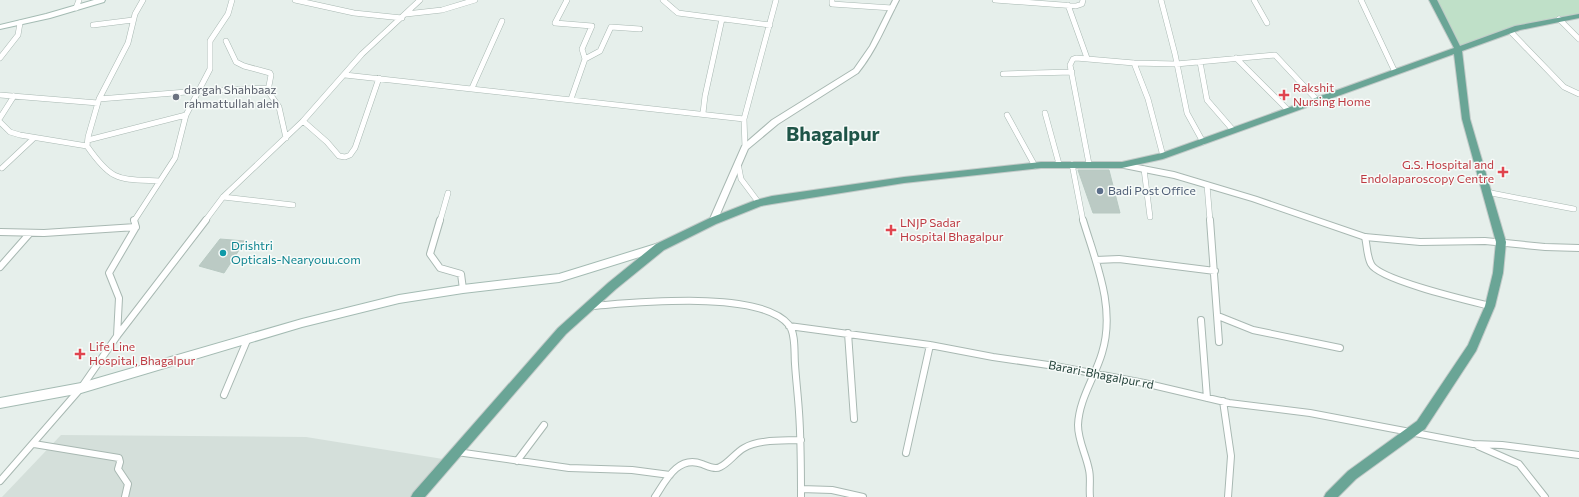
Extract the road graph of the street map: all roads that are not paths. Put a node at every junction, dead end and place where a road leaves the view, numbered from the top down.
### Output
1 (79, 0) edge
2 (102, 0) edge
3 (143, 0) edge
4 (232, 0) edge
5 (295, 0) edge
6 (330, 0) edge
7 (420, 0) edge
8 (475, 0) edge
9 (567, 0) edge
10 (663, 0) edge
11 (776, 0) edge
12 (832, 0) edge
13 (896, 0) edge
14 (996, 0) edge
15 (1083, 0) edge
16 (1161, 0) edge
17 (1254, 0) edge
18 (1361, 0) edge
19 (1433, 0) edge
20 (1020, 1) edge
21 (1068, 5) junction
22 (326, 7) junction
23 (76, 8) junction
24 (892, 8) junction
25 (404, 16) junction
26 (1579, 16) edge
27 (722, 19) junction
28 (1559, 19) junction
29 (133, 20) junction
30 (502, 21) dead end
31 (20, 23) junction
32 (1267, 23) dead end
33 (93, 25) dead end
34 (770, 25) junction
35 (0, 27) edge
36 (640, 30) dead end
37 (1510, 31) junction
38 (1579, 39) edge
39 (226, 41) dead end
40 (1458, 49) junction
41 (0, 58) edge
42 (1087, 58) junction
43 (1236, 58) junction
44 (585, 59) junction
45 (1200, 62) junction
46 (1134, 63) junction
47 (1176, 64) junction
48 (1072, 72) junction
49 (1395, 72) junction
50 (345, 74) junction
51 (1003, 74) dead end
52 (379, 78) junction
53 (268, 88) junction
54 (472, 88) junction
55 (200, 91) junction
56 (1579, 94) edge
57 (0, 95) edge
58 (14, 96) junction
59 (571, 99) junction
60 (1317, 100) junction
61 (98, 101) junction
62 (1288, 110) junction
63 (703, 113) junction
64 (1045, 113) dead end
65 (186, 115) junction
66 (1007, 115) dead end
67 (0, 118) edge
68 (744, 119) junction
69 (304, 121) junction
70 (0, 124) edge
71 (1233, 130) junction
72 (34, 138) junction
73 (286, 138) junction
74 (1203, 142) junction
75 (88, 143) junction
76 (744, 148) junction
77 (1163, 156) junction
78 (738, 161) junction
79 (1059, 164) junction
80 (1072, 164) junction
81 (1089, 164) junction
82 (1122, 165) junction
83 (1035, 166) junction
84 (2, 168) dead end
85 (1144, 169) junction
86 (159, 181) junction
87 (1207, 184) junction
88 (1486, 192) junction
89 (448, 193) dead end
90 (223, 197) junction
91 (759, 204) junction
92 (293, 205) dead end
93 (1574, 209) dead end
94 (1150, 217) dead end
95 (713, 221) junction
96 (136, 227) junction
97 (0, 232) edge
98 (30, 233) junction
99 (1365, 237) junction
100 (1501, 242) junction
101 (660, 247) junction
102 (1579, 248) edge
103 (1096, 260) junction
104 (0, 267) edge
105 (1215, 271) junction
106 (463, 290) junction
107 (591, 306) junction
108 (1490, 306) junction
109 (1218, 316) junction
110 (1201, 320) dead end
111 (789, 326) junction
112 (848, 333) junction
113 (117, 336) junction
114 (248, 338) junction
115 (1219, 342) dead end
116 (930, 345) junction
117 (1340, 348) dead end
118 (1093, 374) junction
119 (81, 388) junction
120 (224, 395) dead end
121 (1207, 398) junction
122 (1223, 401) junction
123 (0, 403) edge
124 (854, 419) dead end
125 (544, 425) dead end
126 (1412, 433) junction
127 (800, 440) junction
128 (34, 444) junction
129 (1473, 444) junction
130 (456, 452) junction
131 (906, 453) dead end
132 (1579, 455) edge
133 (517, 461) junction
134 (670, 475) junction
135 (0, 481) edge
136 (801, 493) edge
137 (125, 497) edge
138 (417, 497) edge
139 (656, 497) edge
140 (863, 497) edge
141 (1090, 497) edge
142 (1228, 497) edge
143 (1330, 497) edge
144 (1545, 497) edge

1 - 23 street
2 - 23 main road
3 - 29 street
4 - 55 street
5 - 22 street
6 - 22 street
7 - 25 street
8 - 25 street
9 - 44 street
10 - 27 street
11 - 34 street
12 - 24 street
13 - 24 street
14 - 20 street
15 - 21 street
16 - 47 street
17 - 32 street
18 - 49 street
19 - 40 main road
20 - 21 street
21 - 42 street
22 - 25 street
23 - 31 main road
24 - 76 street
25 - 50 street
26 - 28 main road
27 - 34 street
27 - 63 street
28 - 37 main road
28 - 38 street
29 - 33 street
29 - 61 street
30 - 54 street
31 - 35 main road
31 - 41 street
34 - 68 street
36 - 44 street
37 - 40 main road
37 - 56 street
39 - 53 street
40 - 49 main road
40 - 88 main road
42 - 46 street
42 - 48 street
43 - 45 street
43 - 60 street
43 - 62 street
44 - 59 street
45 - 47 street
45 - 71 street
46 - 47 street
46 - 77 street
47 - 74 street
48 - 51 street
48 - 81 street
49 - 60 main road
50 - 52 street
50 - 69 street
52 - 54 street
52 - 69 street
53 - 55 street
53 - 73 street
54 - 59 street
55 - 61 street
55 - 65 street
57 - 58 street
58 - 61 street
58 - 67 street
59 - 63 street
60 - 62 main road
61 - 75 street
62 - 71 main road
63 - 68 street
64 - 79 street
65 - 75 street
65 - 86 street
66 - 83 street
68 - 76 street
69 - 73 street
70 - 72 street
71 - 74 main road
72 - 75 street
72 - 84 street
73 - 90 street
74 - 77 main road
75 - 86 street
76 - 78 street
77 - 82 main road
78 - 91 street
78 - 95 street
79 - 80 main road
79 - 83 main road
80 - 81 main road
80 - 103 street
81 - 82 main road
82 - 85 street
83 - 91 main road
85 - 87 street
85 - 94 street
86 - 96 street
87 - 99 street
87 - 105 street
88 - 93 street
88 - 100 main road
89 - 106 street
90 - 92 street
90 - 113 street
91 - 95 main road
95 - 101 main road
96 - 98 street
96 - 113 street
97 - 98 street
98 - 104 street
99 - 100 street
99 - 108 street
100 - 102 street
100 - 108 main road
101 - 106 main road
101 - 107 main road
103 - 105 street
103 - 118 street
105 - 109 street
106 - 114 main road
107 - 111 street
107 - 130 main road
108 - 126 main road
109 - 115 street
109 - 117 street
110 - 121 street
111 - 112 street, Barari-Bhagalpur rd
111 - 127 street
112 - 116 street, Barari-Bhagalpur rd
112 - 124 street
113 - 119 street
114 - 119 main road
114 - 120 street
116 - 118 street, Barari-Bhagalpur rd
116 - 131 street
118 - 121 street, Barari-Bhagalpur rd
118 - 141 street
119 - 123 main road
119 - 128 street
121 - 122 street, Barari-Bhagalpur rd
122 - 126 street, Barari-Bhagalpur rd
122 - 142 street
125 - 133 street
126 - 129 street, Barari-Bhagalpur rd
126 - 143 main road
127 - 134 street
127 - 136 street
128 - 135 street
128 - 137 street
129 - 132 street
129 - 144 street
130 - 133 street
130 - 138 main road
133 - 134 street
134 - 139 street
136 - 140 street

